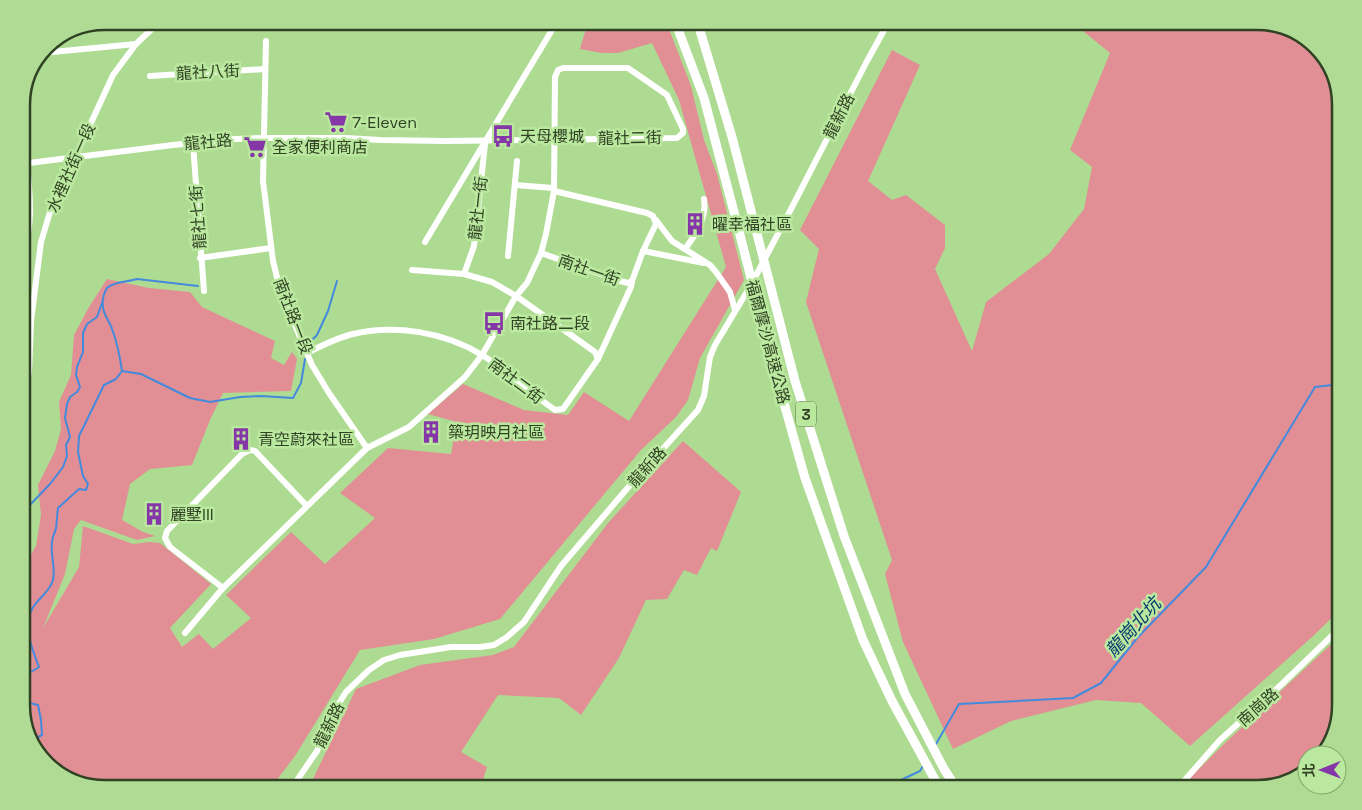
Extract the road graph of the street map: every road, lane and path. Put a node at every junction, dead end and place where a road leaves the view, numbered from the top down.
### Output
1 (151, 30) edge
2 (552, 30) edge
3 (678, 30) edge
4 (700, 30) edge
5 (884, 30) edge
6 (266, 41) dead end
7 (136, 44) junction
8 (53, 52) edge
9 (265, 69) junction
10 (150, 76) dead end
11 (263, 138) junction
12 (555, 139) junction
13 (486, 140) junction
14 (193, 144) junction
15 (75, 157) junction
16 (517, 161) dead end
17 (30, 162) edge
18 (515, 185) junction
19 (554, 190) junction
20 (704, 199) dead end
21 (30, 205) edge
22 (30, 220) edge
23 (656, 220) junction
24 (425, 242) dead end
25 (271, 248) junction
26 (685, 249) junction
27 (643, 251) junction
28 (541, 252) junction
29 (508, 256) dead end
30 (200, 258) junction
31 (708, 265) junction
32 (412, 270) dead end
33 (464, 274) junction
34 (632, 281) junction
35 (204, 291) dead end
36 (516, 296) junction
37 (735, 310) junction
38 (30, 346) edge
39 (306, 353) junction
40 (482, 355) junction
41 (598, 359) junction
42 (367, 448) junction
43 (306, 506) junction
44 (223, 588) junction
45 (185, 633) dead end
46 (1332, 636) edge
47 (297, 780) edge
48 (935, 780) edge
49 (951, 780) edge
50 (1185, 780) edge

1 - 7 street, 水裡社街一段
2 - 13 street
3 - 48 highway, 福爾摩沙高速公路 / 3
4 - 49 highway, 福爾摩沙高速公路 / 3
5 - 37 street, 龍新路
6 - 9 street, 龍社八街
7 - 8 street
7 - 15 street, 水裡社街一段
9 - 10 street, 龍社八街
9 - 11 street, 龍社八街
11 - 13 street, 龍社路
11 - 14 street, 龍社路
11 - 25 street, 南社路一段
12 - 12 street, 龍社二街
12 - 13 street, 龍社二街
12 - 19 street
13 - 24 street
13 - 33 street, 龍社一街
14 - 15 street, 龍社路
14 - 30 street, 龍社七街
15 - 17 street, 龍社路
15 - 38 street, 水裡社街一段
16 - 18 street
18 - 19 street
18 - 29 street
19 - 23 street
19 - 28 street
20 - 26 street
21 - 22 street
23 - 26 street
23 - 27 street, 南社一街
25 - 30 street
25 - 39 street, 南社路一段
26 - 31 street
27 - 31 street
27 - 34 street, 南社一街
28 - 34 street, 南社一街
28 - 36 street
30 - 35 street, 龍社七街
31 - 37 street
32 - 33 street
33 - 36 street
34 - 41 street, 南社二街
36 - 40 street
36 - 41 street
37 - 47 street, 龍新路
39 - 40 street, 南社二街
39 - 42 street, 南社路一段
40 - 41 street, 南社二街
40 - 42 street
42 - 43 street
43 - 44 street
43 - 44 street
44 - 45 street
46 - 50 street, 南崗路

